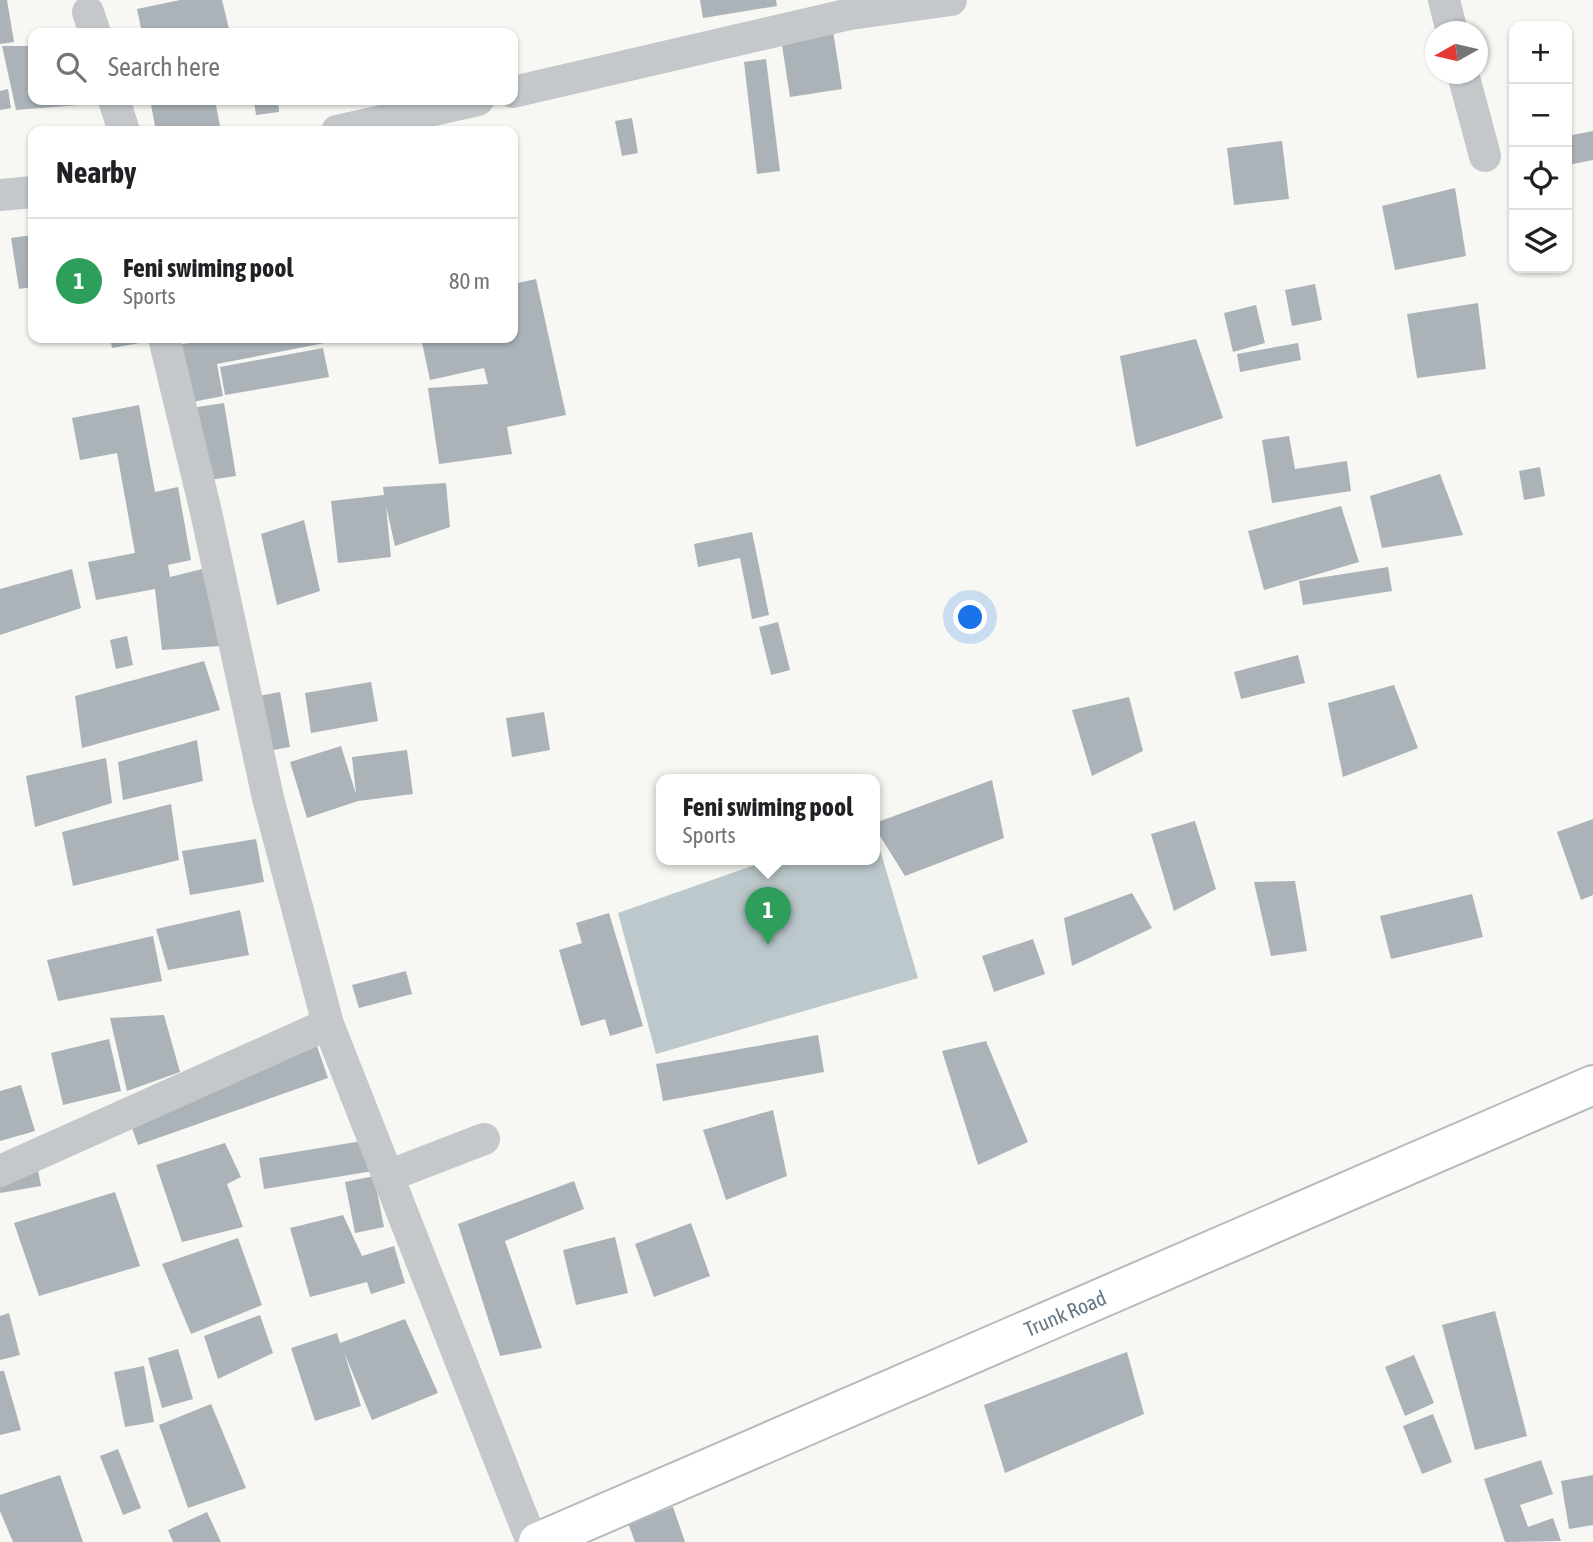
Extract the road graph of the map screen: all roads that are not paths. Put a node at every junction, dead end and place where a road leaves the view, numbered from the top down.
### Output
1 (951, 0) edge
2 (1444, 0) edge
3 (1449, 21) edge
4 (1466, 84) edge
5 (518, 91) edge
6 (116, 105) edge
7 (455, 105) edge
8 (122, 126) edge
9 (360, 126) edge
10 (1485, 156) dead end
11 (28, 192) edge
12 (0, 195) edge
13 (165, 343) edge
14 (328, 1024) junction
15 (1593, 1085) edge
16 (485, 1139) dead end
17 (0, 1171) edge
18 (388, 1176) junction
19 (532, 1542) edge
20 (538, 1542) edge

1 - 5 street
2 - 3 street
4 - 10 street
6 - 8 street
7 - 9 street
11 - 12 street
13 - 14 street
14 - 17 street
14 - 18 street
15 - 20 main road, Trunk Road
16 - 18 street
18 - 19 street

